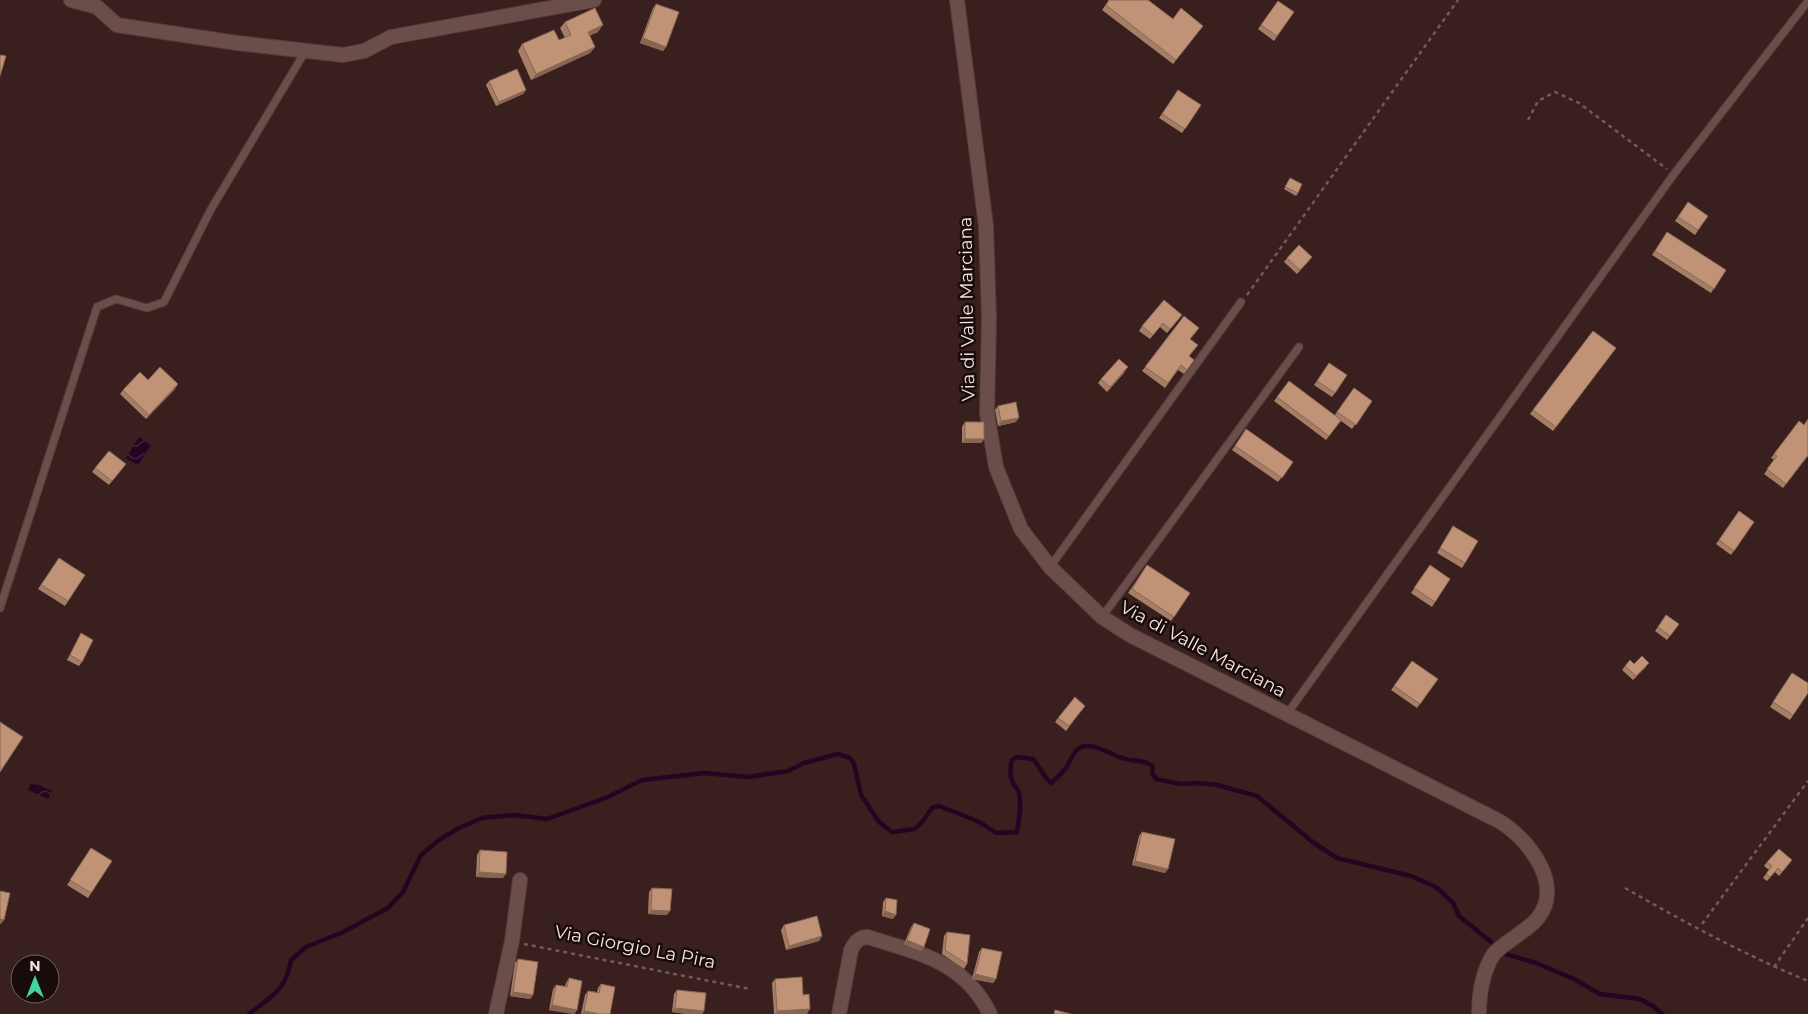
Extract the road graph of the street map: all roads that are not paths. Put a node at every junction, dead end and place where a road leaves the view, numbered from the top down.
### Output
1 (71, 0) edge
2 (594, 0) edge
3 (956, 0) edge
4 (1808, 0) edge
5 (306, 50) junction
6 (1241, 302) road end
7 (1299, 347) dead end
8 (1050, 567) junction
9 (0, 608) edge
10 (1102, 617) junction
11 (1287, 714) junction
12 (520, 880) dead end
13 (496, 1014) edge
14 (839, 1014) edge
15 (990, 1014) edge
16 (1479, 1014) edge

1 - 5 street
2 - 5 street
3 - 8 street, Via di Valle Marciana
4 - 11 lane
5 - 9 lane
6 - 8 lane
7 - 10 lane
8 - 10 street, Via di Valle Marciana
10 - 11 street, Via di Valle Marciana
11 - 16 street, Via di Valle Marciana
12 - 13 street
14 - 15 street

